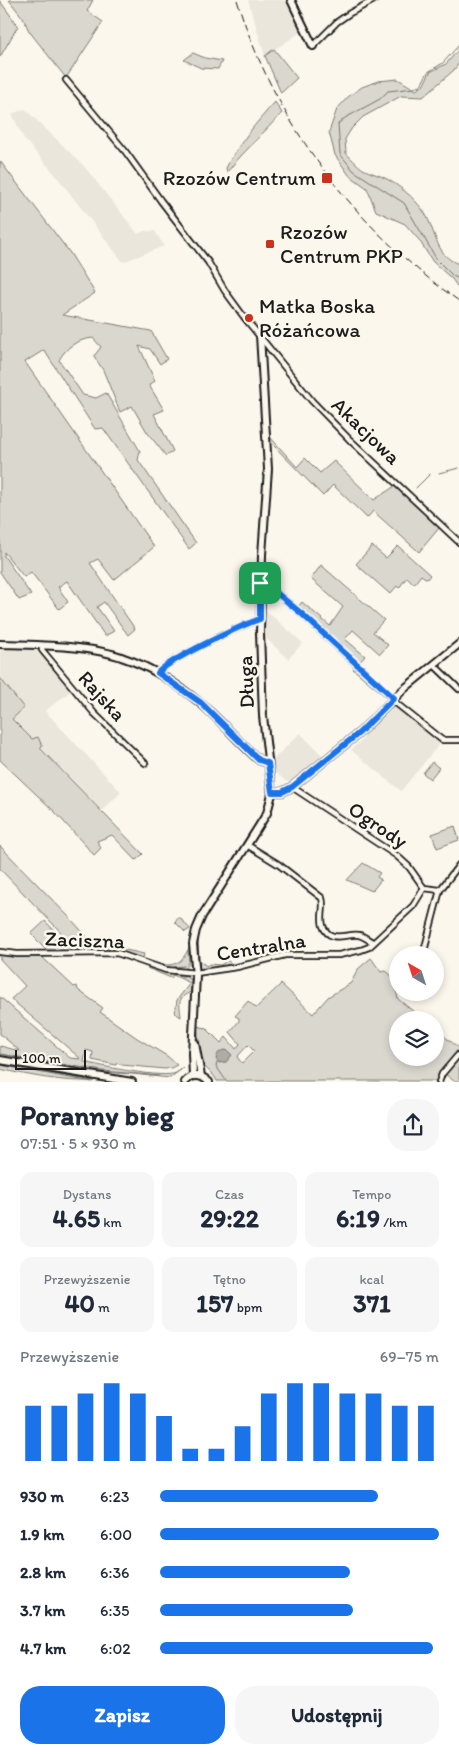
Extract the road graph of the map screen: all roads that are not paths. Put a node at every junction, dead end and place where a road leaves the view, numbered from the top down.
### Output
1 (291, 0) edge
2 (374, 0) edge
3 (313, 46) joint
4 (66, 80) dead end
5 (260, 335) junction
6 (459, 542) edge
7 (260, 583) junction
8 (260, 619) junction
9 (0, 644) edge
10 (459, 644) edge
11 (42, 646) junction
12 (434, 665) junction
13 (158, 673) junction
14 (459, 689) edge
15 (393, 699) junction
16 (459, 740) edge
17 (268, 763) junction
18 (145, 764) dead end
19 (292, 787) junction
20 (272, 792) junction
21 (247, 845) junction
22 (459, 865) edge
23 (424, 888) junction
24 (440, 890) junction
25 (373, 942) junction
26 (425, 946) edge
27 (0, 952) edge
28 (196, 973) junction
29 (193, 1037) junction
30 (459, 1054) edge
31 (0, 1060) edge
32 (193, 1076) junction
33 (201, 1076) junction
34 (132, 1082) edge
35 (184, 1082) edge
36 (209, 1082) edge
37 (439, 1082) edge

1 - 3 street
2 - 3 street
4 - 5 street, Akacjowa
5 - 6 street, Akacjowa
5 - 7 street, Długa
7 - 8 street, Długa
7 - 15 street
8 - 13 street
8 - 17 street, Długa
9 - 11 street
10 - 12 street
11 - 13 street
11 - 18 street, Rajska
12 - 14 street
12 - 15 street
13 - 17 street
15 - 16 street
15 - 19 street
17 - 20 street, Długa
19 - 20 street
19 - 23 street, Ogrody
20 - 21 street, Długa
21 - 25 street
21 - 28 street, Długa
22 - 24 street
23 - 24 street
23 - 25 street, Centralna
24 - 26 street
25 - 28 street, Centralna
27 - 28 street, Zaciszna
28 - 29 street, Długa
29 - 32 street, Długa
29 - 33 street, Długa
30 - 37 street
31 - 34 street
32 - 33 street
32 - 35 street
33 - 36 street

